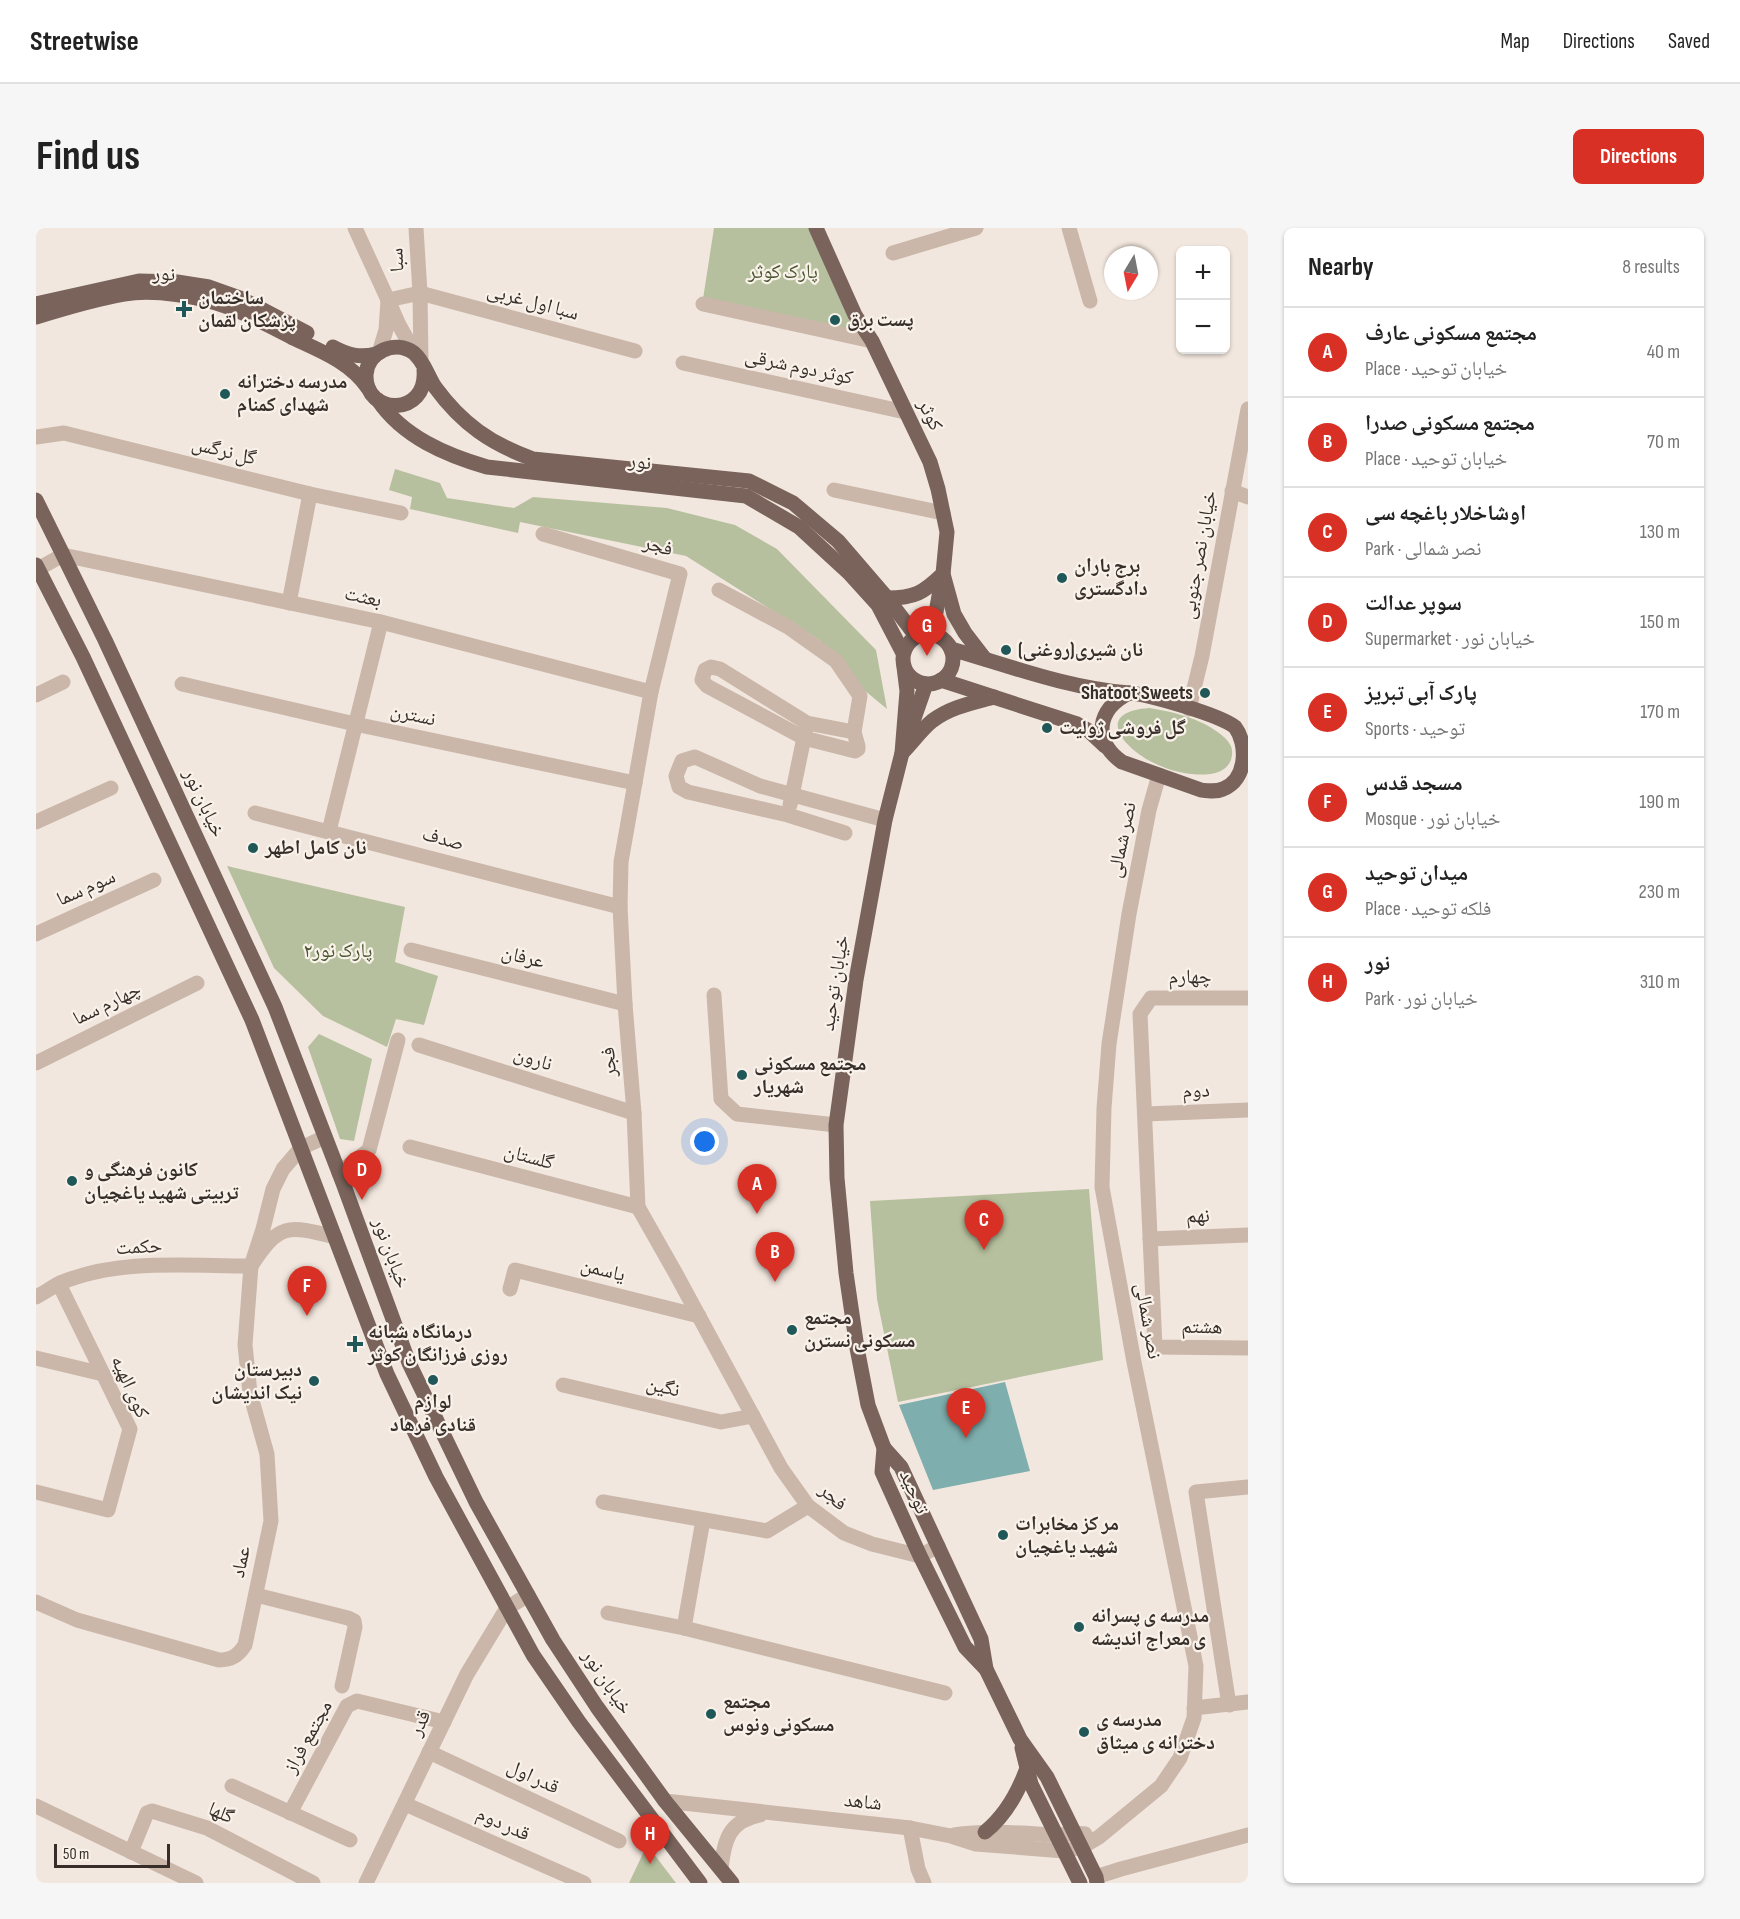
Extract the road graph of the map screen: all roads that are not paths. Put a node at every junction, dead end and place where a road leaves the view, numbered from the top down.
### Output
1 (355, 228) edge
2 (416, 228) edge
3 (816, 228) edge
4 (976, 228) edge
5 (1069, 228) edge
6 (893, 253) dead end
7 (420, 293) junction
8 (388, 300) junction
9 (1090, 301) dead end
10 (36, 304) edge
11 (703, 304) dead end
12 (36, 317) edge
13 (872, 341) junction
14 (635, 351) dead end
15 (377, 354) junction
16 (421, 363) junction
17 (683, 363) dead end
18 (375, 397) junction
19 (1248, 409) edge
20 (905, 412) junction
21 (36, 437) edge
22 (834, 490) dead end
23 (1232, 490) junction
24 (310, 494) junction
25 (1248, 497) edge
26 (36, 500) edge
27 (401, 513) dead end
28 (943, 513) junction
29 (543, 534) dead end
30 (63, 555) junction
31 (37, 568) edge
32 (943, 574) junction
33 (719, 590) dead end
34 (882, 601) junction
35 (289, 603) junction
36 (381, 622) junction
37 (924, 635) junction
38 (951, 649) junction
39 (985, 658) junction
40 (904, 660) junction
41 (941, 680) junction
42 (63, 682) dead end
43 (182, 684) dead end
44 (926, 684) junction
45 (651, 692) junction
46 (1129, 693) junction
47 (36, 694) edge
48 (994, 697) junction
49 (1189, 709) junction
50 (807, 723) junction
51 (356, 724) junction
52 (854, 732) junction
53 (1244, 736) edge
54 (804, 738) junction
55 (1105, 746) junction
56 (902, 753) junction
57 (1159, 775) junction
58 (635, 783) junction
59 (111, 788) dead end
60 (1248, 788) edge
61 (1225, 789) junction
62 (792, 795) junction
63 (255, 813) dead end
64 (788, 815) junction
65 (885, 820) junction
66 (36, 822) edge
67 (329, 831) junction
68 (845, 833) dead end
69 (154, 880) dead end
70 (620, 907) junction
71 (36, 934) edge
72 (411, 950) dead end
73 (197, 983) dead end
74 (714, 995) dead end
75 (1248, 998) edge
76 (625, 1004) junction
77 (398, 1040) dead end
78 (419, 1045) dead end
79 (36, 1063) edge
80 (1248, 1110) edge
81 (634, 1113) junction
82 (1145, 1114) junction
83 (836, 1125) junction
84 (325, 1137) junction
85 (410, 1147) dead end
86 (301, 1148) junction
87 (339, 1173) junction
88 (638, 1207) junction
89 (1248, 1235) edge
90 (335, 1237) junction
91 (1150, 1239) junction
92 (250, 1266) junction
93 (59, 1284) junction
94 (510, 1288) dead end
95 (36, 1297) edge
96 (699, 1316) junction
97 (1248, 1348) edge
98 (36, 1358) edge
99 (103, 1374) junction
100 (563, 1385) dead end
101 (753, 1416) junction
102 (884, 1448) junction
103 (1248, 1487) edge
104 (36, 1492) edge
105 (603, 1502) dead end
106 (808, 1506) junction
107 (704, 1520) junction
108 (938, 1546) junction
109 (920, 1556) junction
110 (256, 1595) junction
111 (528, 1595) junction
112 (36, 1602) edge
113 (507, 1608) junction
114 (608, 1613) dead end
115 (684, 1628) junction
116 (986, 1669) junction
117 (342, 1686) dead end
118 (945, 1693) dead end
119 (1248, 1702) edge
120 (1228, 1704) junction
121 (1194, 1708) junction
122 (444, 1722) junction
123 (1020, 1739) junction
124 (429, 1752) junction
125 (1027, 1768) junction
126 (232, 1786) dead end
127 (665, 1801) junction
128 (405, 1804) junction
129 (36, 1806) edge
130 (290, 1813) junction
131 (769, 1813) junction
132 (910, 1828) junction
133 (985, 1832) junction
134 (1076, 1832) junction
135 (1248, 1835) edge
136 (951, 1836) junction
137 (1057, 1836) junction
138 (1099, 1837) junction
139 (350, 1840) dead end
140 (619, 1841) dead end
141 (1082, 1847) junction
142 (1064, 1851) junction
143 (131, 1852) junction
144 (721, 1869) junction
145 (1097, 1880) edge
146 (196, 1883) edge
147 (313, 1883) edge
148 (366, 1883) edge
149 (584, 1883) edge
150 (700, 1883) edge
151 (732, 1883) edge
152 (924, 1883) edge
153 (1080, 1883) edge

1 - 8 street
2 - 7 street, سبا
3 - 13 main road, کوثر
4 - 6 street
5 - 9 street
7 - 8 street, سبا
7 - 14 street, سبا اول غربی
7 - 16 street
8 - 15 street
8 - 16 street
10 - 15 main road, نور
11 - 13 street
12 - 18 main road, نور
13 - 20 main road, کوثر
15 - 16 main road
15 - 18 main road
16 - 18 main road
16 - 34 main road, نور
17 - 20 street, کوثر دوم شرقی
18 - 34 main road, نور
19 - 23 street, خیابان نصر جنوبی
20 - 28 main road, کوثر
21 - 24 street, گل نرگس
22 - 28 street
23 - 25 street
23 - 49 street, خیابان نصر جنوبی
24 - 27 street, گل نرگس
24 - 35 street
26 - 30 main road, خیابان نور
28 - 32 main road, کوثر
29 - 45 street, فجر
30 - 31 street
30 - 35 street, بعثت
30 - 84 main road, خیابان نور
31 - 86 main road
32 - 34 main road
32 - 37 main road, کوثر
32 - 39 main road
33 - 52 street
34 - 37 main road
34 - 40 main road
35 - 36 street, بعثت
36 - 45 street, بعثت
36 - 51 street
37 - 38 main road
37 - 40 main road
38 - 39 main road
38 - 41 main road
39 - 46 main road
40 - 44 main road
40 - 56 main road, خیابان توحید
41 - 44 main road
41 - 48 main road
42 - 47 street
43 - 51 street, نسترن
44 - 56 main road
45 - 58 street, فجر
46 - 49 main road
46 - 55 main road
48 - 55 main road
48 - 56 main road
49 - 53 main road
50 - 52 street
50 - 54 street
50 - 54 street
51 - 58 street, نسترن
51 - 67 street
52 - 54 street
53 - 61 main road
54 - 62 street
55 - 57 main road
56 - 65 main road, خیابان توحید
57 - 61 main road
57 - 121 street, نصر شمالی
58 - 70 street, فجر
59 - 66 street
60 - 61 main road
62 - 64 street
62 - 64 street
62 - 65 street
63 - 67 street, صدف
64 - 68 street
65 - 83 main road, خیابان توحید
67 - 70 street, صدف
69 - 71 street, سوم سما
70 - 76 street, فجر
72 - 76 street, عرفان
73 - 79 street, چهارم سما
74 - 83 street
75 - 82 street, چهارم
76 - 81 street, فجر
77 - 87 street
78 - 81 street, نارون
80 - 82 street, دوم
81 - 88 street, فجر
82 - 91 street
83 - 102 main road, خیابان توحید
84 - 86 street
84 - 87 main road, خیابان نور
85 - 88 street, گلستان
86 - 90 main road
86 - 92 street
87 - 111 main road, خیابان نور
88 - 96 street, فجر
89 - 91 street, نهم
90 - 92 street
90 - 113 main road
91 - 97 street, هشتم
92 - 93 street, حکمت
92 - 110 street, عماد
93 - 95 street, حکمت
93 - 99 street, کوی الهیه
94 - 96 street, یاسمن
96 - 101 street, فجر
98 - 99 street
99 - 104 street, کوی الهیه
100 - 101 street, نگین
101 - 106 street, فجر
102 - 108 main road, توحید
102 - 109 main road, توحید
103 - 120 street
105 - 107 street
106 - 107 street
106 - 109 street, فجر
107 - 115 street
108 - 109 street
108 - 116 main road, توحید
109 - 116 main road, توحید
110 - 112 street, عماد
110 - 117 street
111 - 113 street, قدر
111 - 127 main road, خیابان نور
113 - 122 street, قدر
113 - 150 main road
114 - 115 street
115 - 118 street
116 - 123 main road, توحید
119 - 120 street
120 - 121 street
121 - 138 street, نصر شمالی
122 - 124 street, قدر
122 - 130 street, مجتمع فراز
123 - 125 main road, توحید
123 - 134 main road, توحید
124 - 128 street, قدر
124 - 140 street, قدر اول
125 - 133 main road
125 - 137 main road, توحید
126 - 130 street
127 - 131 street, شاهد
127 - 144 main road, خیابان نور
128 - 148 street, قدر
128 - 149 street, قدر دوم
129 - 143 street
130 - 139 street
131 - 132 street, شاهد
131 - 144 street
132 - 136 street, شاهد
132 - 152 street
133 - 136 street, شاهد
133 - 137 street, شاهد
134 - 137 street, شاهد
134 - 138 street
134 - 141 main road, توحید
135 - 145 street
136 - 142 street, شاهد
137 - 142 main road, توحید
138 - 141 street, نصر شمالی
141 - 142 street, شاهد
141 - 145 main road, توحید
142 - 153 main road, توحید
143 - 146 street
143 - 147 street, گلها
144 - 151 main road, خیابان نور

